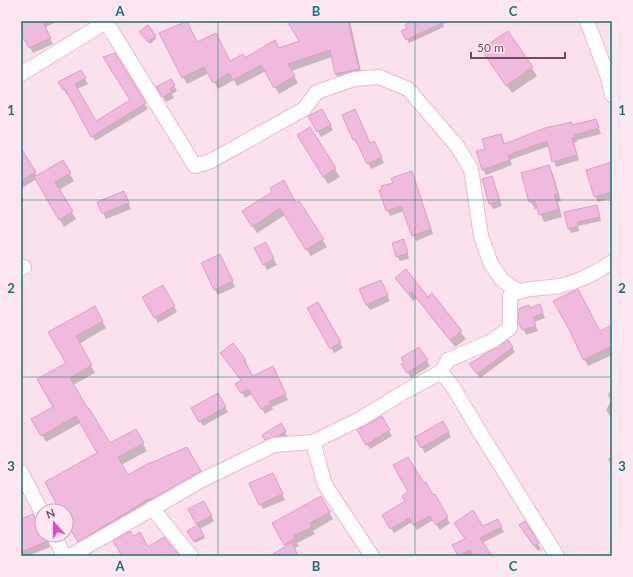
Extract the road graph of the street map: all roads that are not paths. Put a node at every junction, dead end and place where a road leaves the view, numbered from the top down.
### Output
1 (587, 21) edge
2 (107, 22) edge
3 (21, 74) edge
4 (612, 95) edge
5 (612, 262) edge
6 (518, 291) junction
7 (441, 372) junction
8 (312, 442) junction
9 (21, 472) edge
10 (37, 503) edge
11 (152, 508) junction
12 (58, 543) edge
13 (64, 556) edge
14 (70, 556) edge
15 (191, 556) edge
16 (372, 556) edge
17 (557, 556) edge

1 - 4 street
2 - 3 street
2 - 6 street
5 - 6 street
6 - 7 street
7 - 8 street
7 - 17 street
8 - 11 street
8 - 16 street
9 - 10 street
11 - 14 street
11 - 15 street
12 - 13 street

